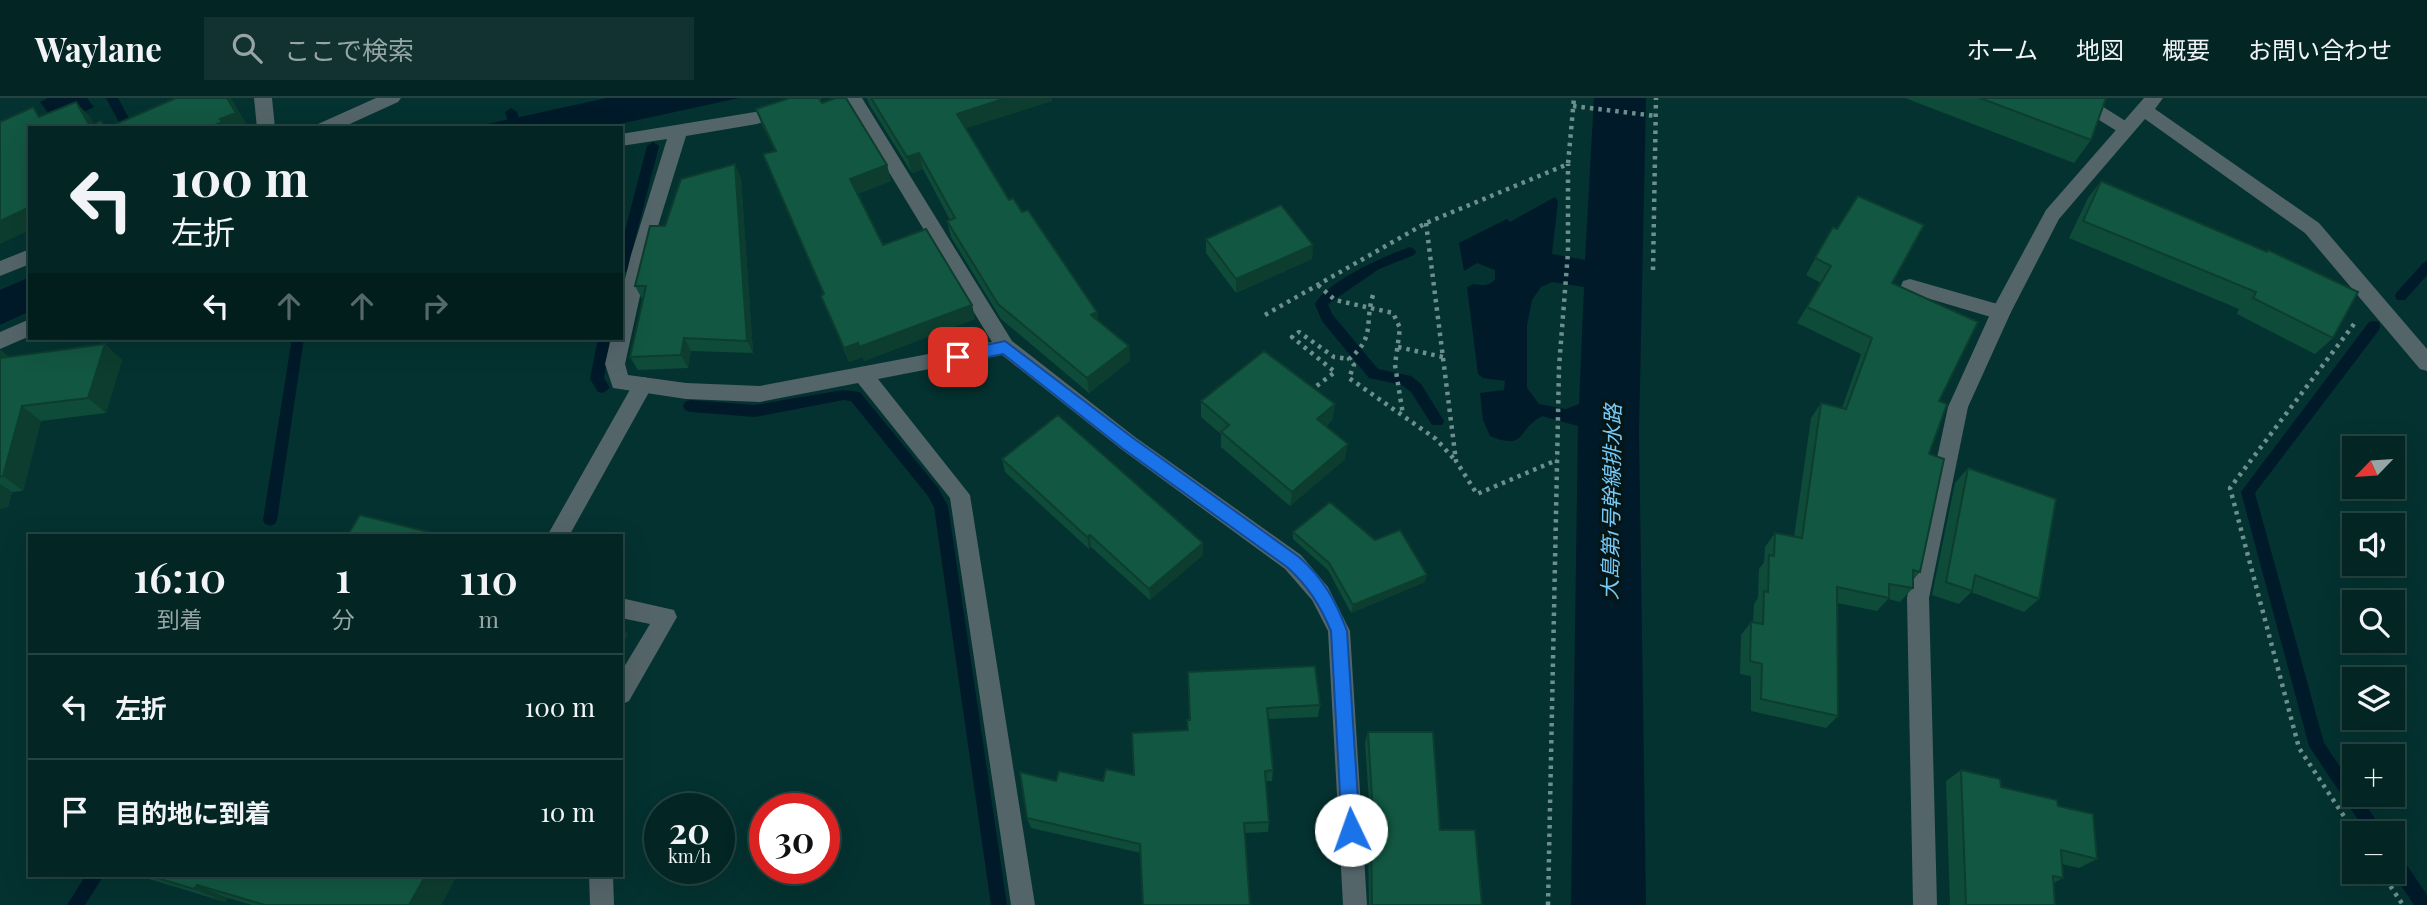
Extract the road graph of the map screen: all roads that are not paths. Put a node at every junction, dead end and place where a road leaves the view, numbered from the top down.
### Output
1 (263, 98) edge
2 (812, 98) edge
3 (853, 98) edge
4 (2076, 98) edge
5 (386, 99) edge
6 (2149, 104) edge
7 (266, 126) edge
8 (328, 126) edge
9 (2126, 129) junction
10 (678, 132) junction
11 (623, 140) edge
12 (28, 257) edge
13 (0, 269) edge
14 (1910, 286) dead end
15 (2001, 312) junction
16 (28, 328) edge
17 (623, 328) edge
18 (620, 340) edge
19 (0, 341) edge
20 (1005, 347) junction
21 (2427, 363) edge
22 (864, 376) junction
23 (643, 385) junction
24 (558, 534) edge
25 (623, 608) edge
26 (623, 691) edge
27 (601, 877) edge
28 (601, 905) edge
29 (1023, 905) edge
30 (1354, 905) edge
31 (1925, 905) edge

1 - 7 street
2 - 10 street
3 - 20 street
4 - 9 street
5 - 8 street
6 - 9 street
6 - 21 street
9 - 15 street
10 - 11 street
10 - 17 street
12 - 13 street
14 - 15 street
15 - 31 street
16 - 19 street
18 - 23 street
20 - 22 street
20 - 30 street
22 - 23 street
22 - 29 street
23 - 24 street
25 - 26 street
27 - 28 street

